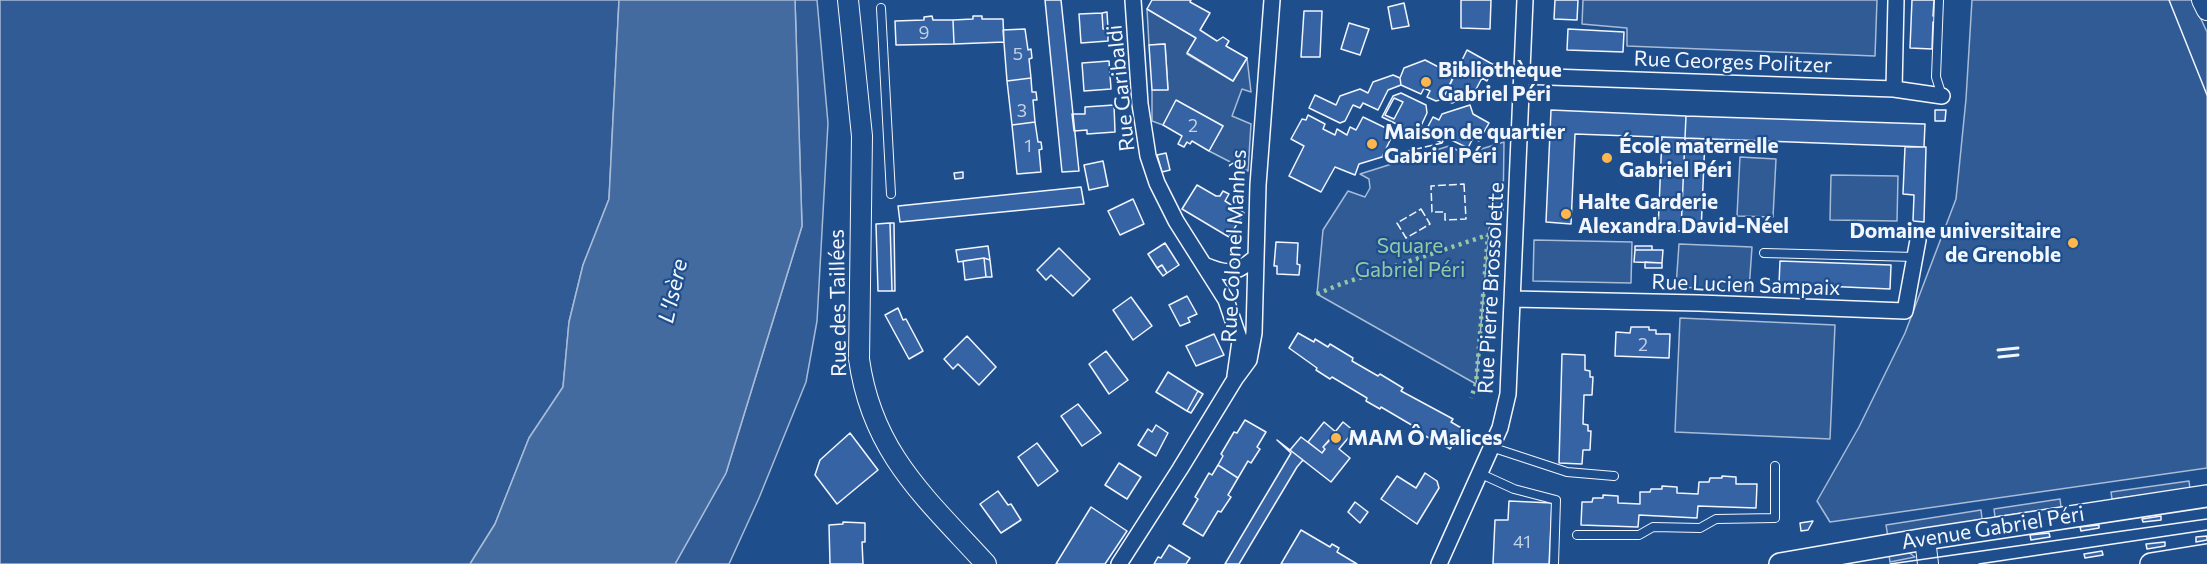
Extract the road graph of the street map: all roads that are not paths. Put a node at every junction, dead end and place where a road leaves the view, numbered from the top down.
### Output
1 (848, 0) edge
2 (1133, 0) edge
3 (1272, 0) edge
4 (1525, 0) edge
5 (1896, 0) edge
6 (1939, 0) edge
7 (2202, 0) edge
8 (881, 8) dead end
9 (2207, 10) edge
10 (1522, 76) junction
11 (1894, 89) junction
12 (1942, 96) joint
13 (891, 194) dead end
14 (1918, 240) dead end
15 (1764, 254) dead end
16 (1915, 257) junction
17 (1255, 258) junction
18 (1204, 265) junction
19 (1513, 299) junction
20 (1235, 379) junction
21 (1491, 447) junction
22 (1775, 466) dead end
23 (1479, 473) junction
24 (1614, 477) dead end
25 (2207, 496) edge
26 (1577, 535) dead end
27 (1924, 539) junction
28 (2207, 555) edge
29 (986, 564) edge
30 (1119, 564) edge
31 (1439, 564) edge
32 (1554, 564) edge
33 (1780, 564) edge
34 (1929, 564) edge
35 (2151, 564) edge

1 - 29 street, Rue des Taillées
2 - 18 street, Rue Garibaldi
3 - 17 street, Rue Colonel Manhès
4 - 10 street, Rue Pierre Brossolette
5 - 11 street
6 - 12 lane
7 - 9 street
8 - 13 lane
10 - 11 street, Rue Georges Politzer
10 - 19 street, Rue Pierre Brossolette
11 - 12 street, Rue Georges Politzer
14 - 16 street, Rue Lucien Sampaix
15 - 16 lane
16 - 19 street, Rue Lucien Sampaix
17 - 18 street
17 - 20 street, Rue Colonel Manhès
18 - 20 street, Rue Garibaldi
19 - 21 street, Rue Pierre Brossolette
20 - 30 street, Rue Colonel Manhès
21 - 23 street, Rue Pierre Brossolette
21 - 24 lane
22 - 26 lane
23 - 31 street, Rue Pierre Brossolette
23 - 32 lane
25 - 27 main road, Avenue Gabriel Péri
27 - 33 main road, Avenue Gabriel Péri
27 - 34 street
28 - 35 main road

